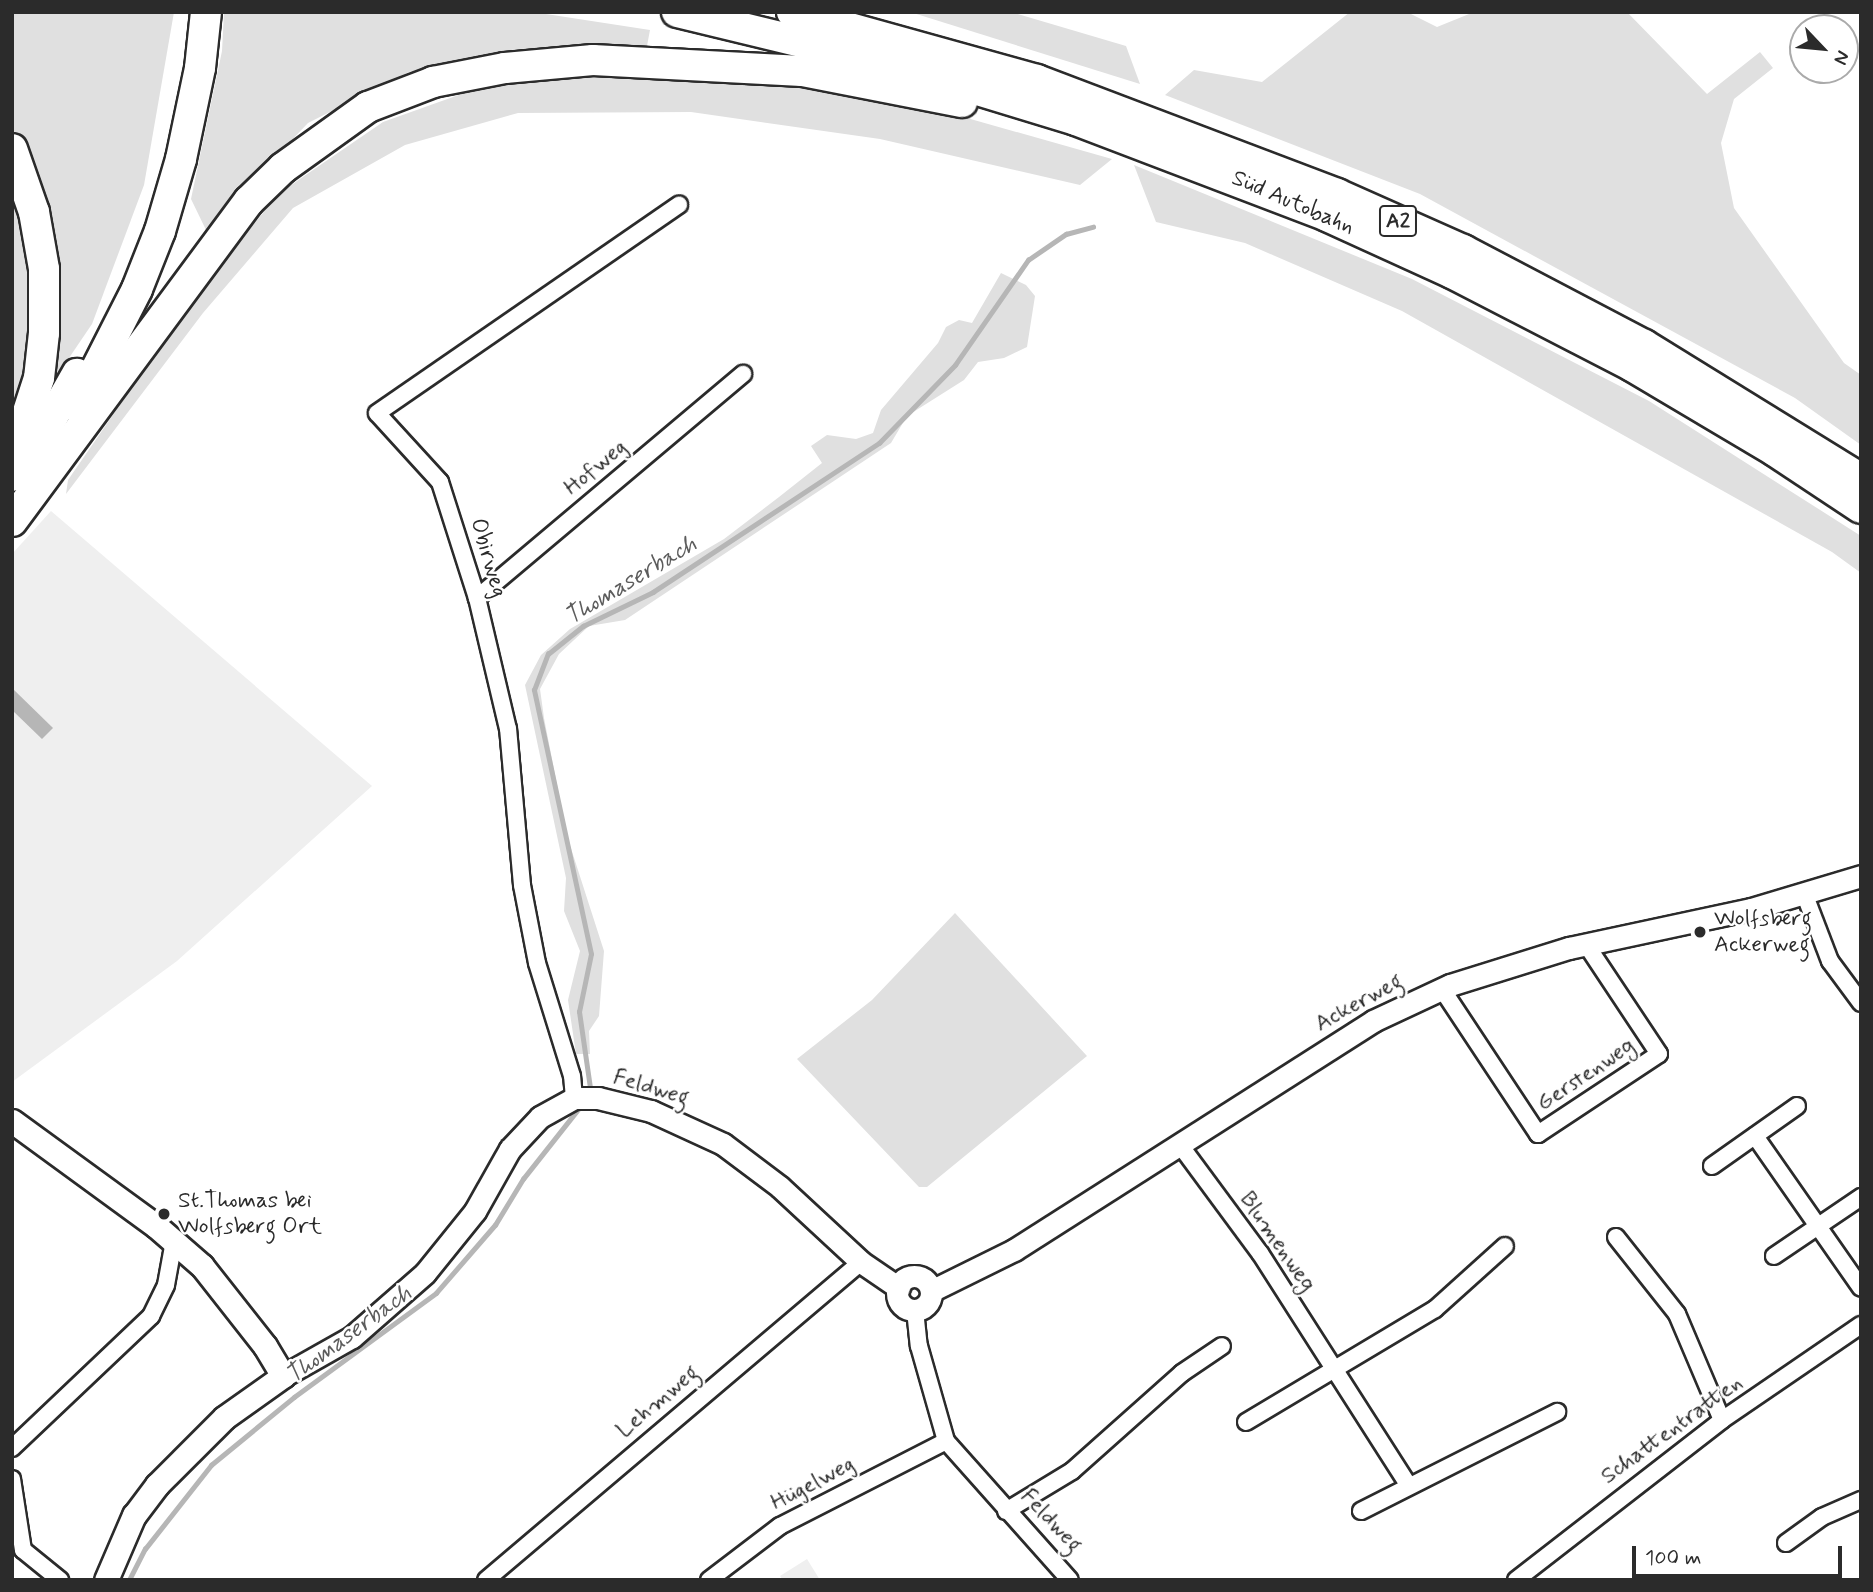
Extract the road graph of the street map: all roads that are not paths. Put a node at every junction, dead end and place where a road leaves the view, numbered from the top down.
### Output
1 (190, 12) edge
2 (206, 12) edge
3 (677, 12) edge
4 (792, 12) edge
5 (1076, 120) junction
6 (12, 149) edge
7 (679, 205) dead end
8 (743, 374) dead end
9 (12, 460) edge
10 (12, 476) edge
11 (1861, 479) edge
12 (12, 507) edge
13 (1861, 508) edge
14 (12, 522) edge
15 (477, 598) junction
16 (1861, 876) edge
17 (1804, 893) junction
18 (1586, 944) junction
19 (1442, 989) junction
20 (1861, 1003) edge
21 (574, 1098) junction
22 (1797, 1106) dead end
23 (12, 1121) edge
24 (1755, 1136) junction
25 (1180, 1145) junction
26 (1712, 1167) dead end
27 (1861, 1197) edge
28 (1818, 1226) junction
29 (1616, 1237) dead end
30 (174, 1241) junction
31 (1505, 1246) dead end
32 (1774, 1256) dead end
33 (861, 1262) junction
34 (899, 1288) junction
35 (1861, 1288) edge
36 (931, 1292) junction
37 (915, 1310) junction
38 (1861, 1325) edge
39 (1222, 1346) dead end
40 (1333, 1367) junction
41 (282, 1376) junction
42 (1557, 1412) dead end
43 (1722, 1420) junction
44 (1246, 1422) dead end
45 (946, 1441) junction
46 (12, 1448) edge
47 (12, 1479) edge
48 (1408, 1484) junction
49 (1861, 1500) edge
50 (1006, 1511) junction
51 (1361, 1511) dead end
52 (1786, 1542) dead end
53 (60, 1580) edge
54 (106, 1580) edge
55 (486, 1580) edge
56 (709, 1580) edge
57 (1070, 1580) edge
58 (1516, 1580) edge

1 - 10 highway
2 - 12 highway
3 - 5 highway, Süd Autobahn / A2
4 - 11 highway, Süd Autobahn / A2
5 - 13 highway, Süd Autobahn / A2
5 - 14 highway
6 - 9 highway
7 - 15 street, Obirweg
8 - 15 street, Hofweg
15 - 21 street, Obirweg
16 - 17 street, Ackerweg
17 - 18 street, Ackerweg
17 - 20 street
18 - 19 street, Ackerweg
18 - 19 street, Gerstenweg
19 - 25 street, Ackerweg
21 - 33 street, Feldweg
21 - 41 street
22 - 24 street
23 - 30 main road
24 - 26 street
24 - 28 street
25 - 36 street, Ackerweg
25 - 40 street, Blumenweg
27 - 28 street
28 - 32 street
28 - 35 street
29 - 43 street
30 - 41 main road
30 - 46 street
31 - 40 street
33 - 34 street, Feldweg
33 - 55 street, Lehmweg
34 - 36 street
34 - 37 street
36 - 37 street
37 - 45 street, Feldweg
38 - 43 street, Schattentratten
39 - 50 street
40 - 44 street
40 - 48 street, Blumenweg
41 - 54 main road
42 - 48 street
43 - 58 street, Schattentratten
45 - 50 street, Feldweg
45 - 56 street, Hügelweg
47 - 53 street
48 - 51 street
49 - 52 street
50 - 57 street, Feldweg

